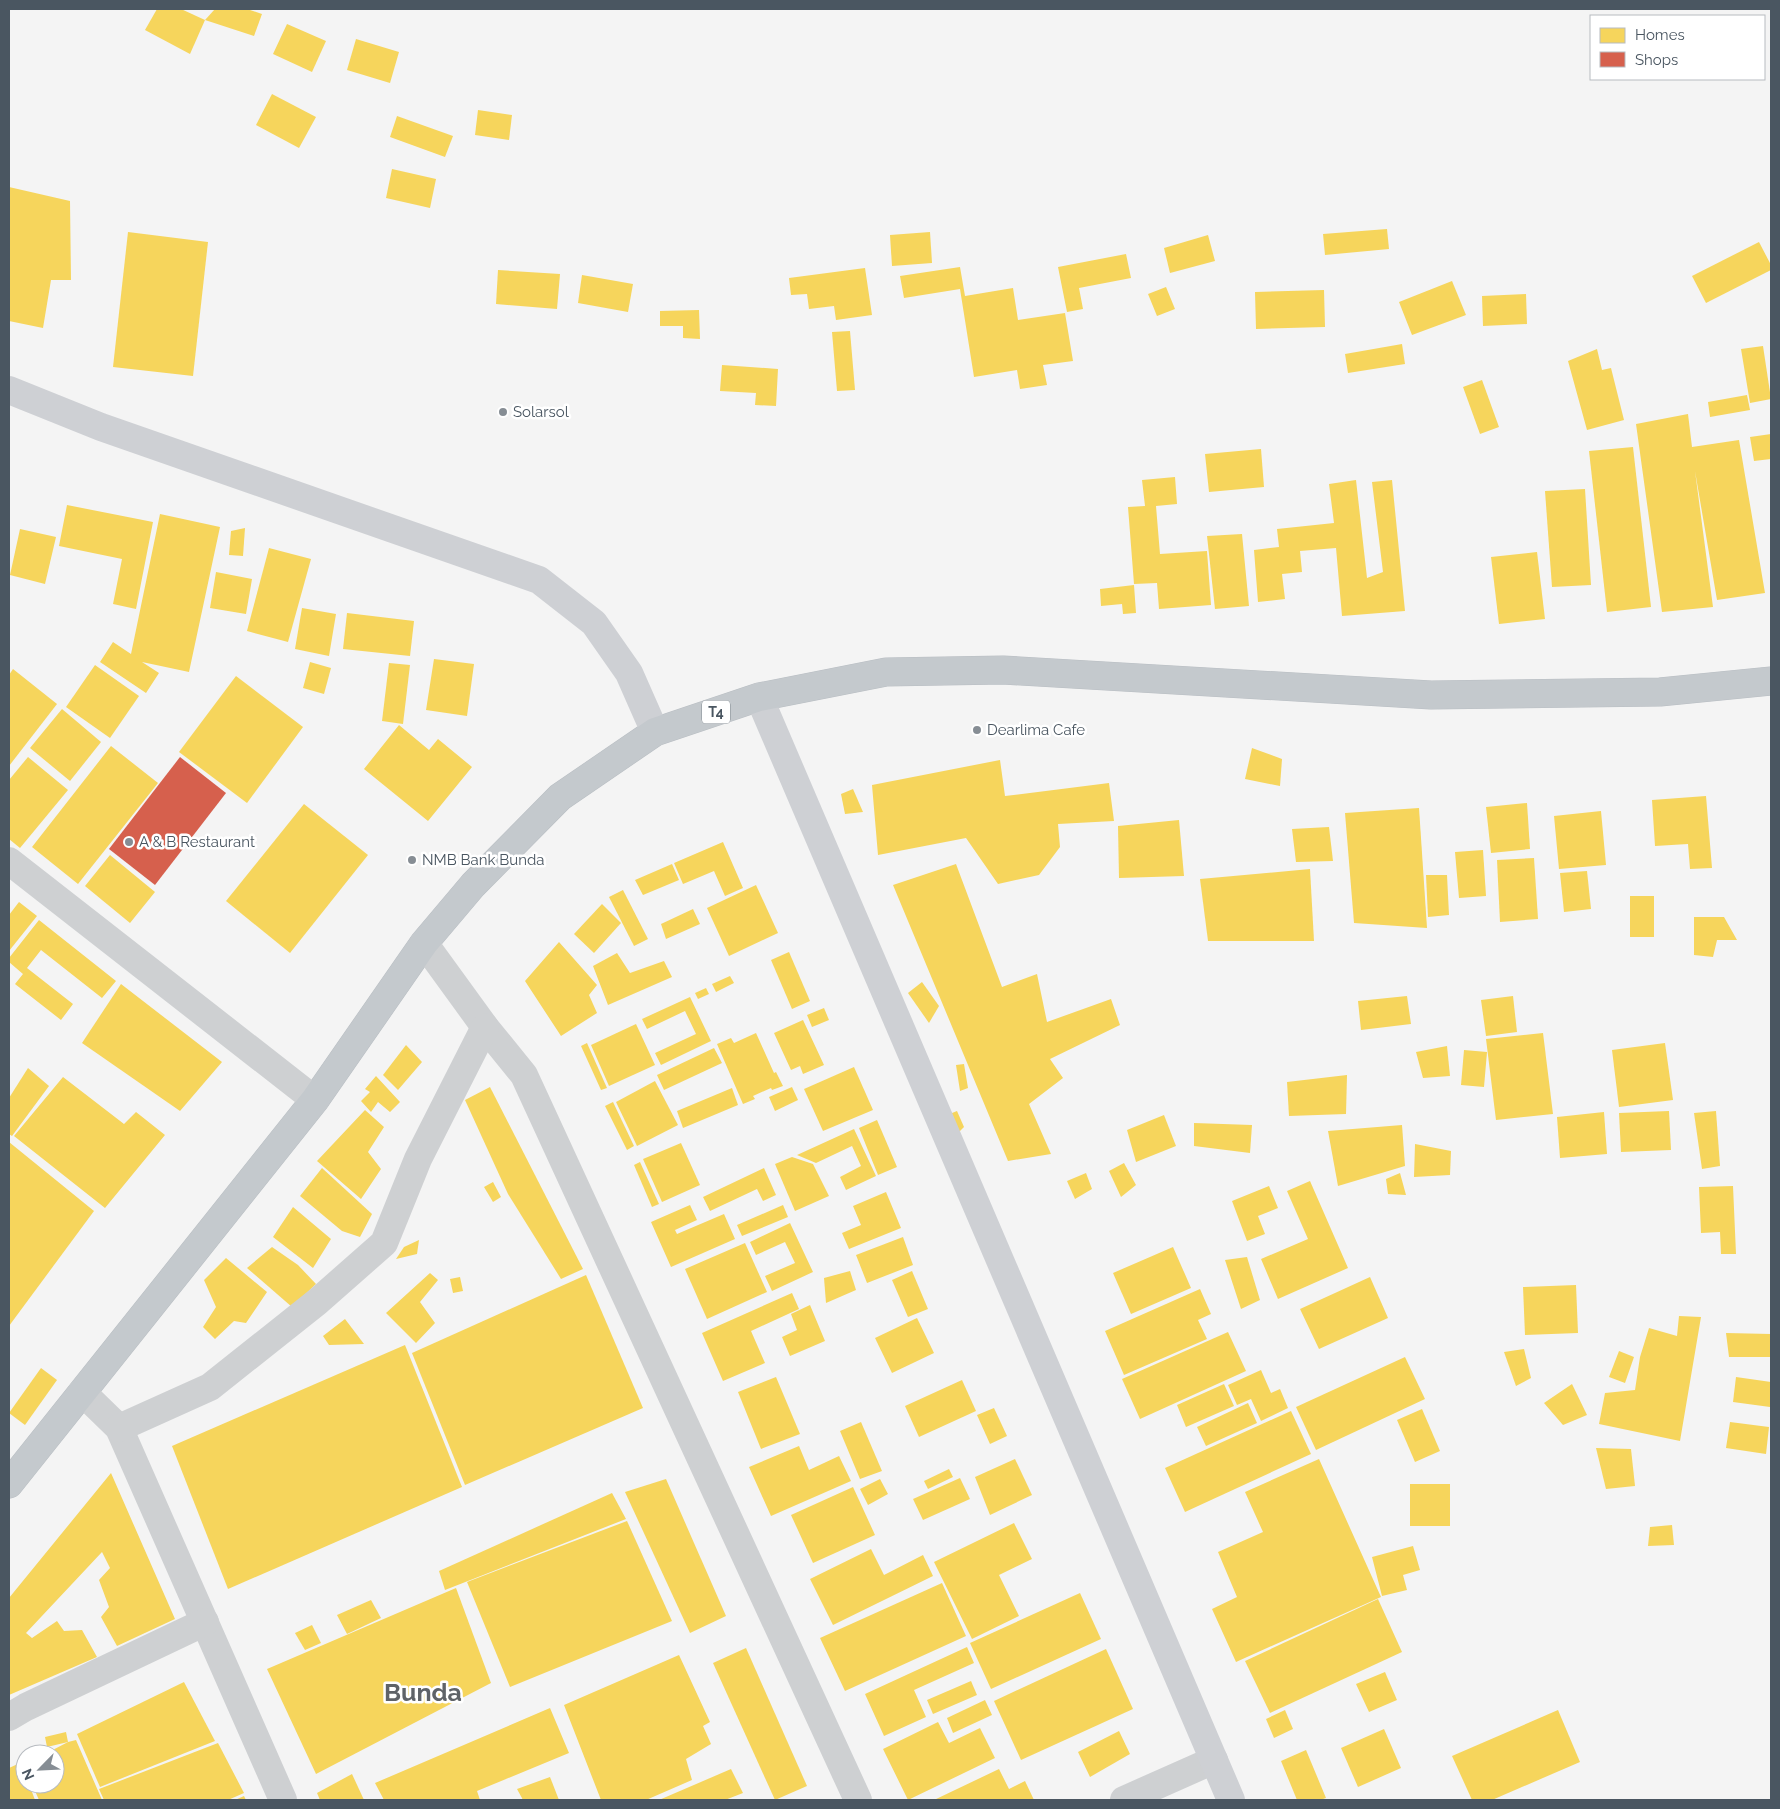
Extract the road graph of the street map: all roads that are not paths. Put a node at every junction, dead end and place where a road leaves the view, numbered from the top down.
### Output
1 (9, 390) edge
2 (1771, 682) edge
3 (759, 697) junction
4 (655, 732) junction
5 (9, 861) edge
6 (424, 942) junction
7 (485, 1027) junction
8 (315, 1100) junction
9 (82, 1392) junction
10 (119, 1428) junction
11 (9, 1484) edge
12 (205, 1622) junction
13 (9, 1717) edge
14 (1214, 1760) junction
15 (283, 1800) edge
16 (858, 1800) edge
17 (1124, 1800) edge
18 (1231, 1800) edge

1 - 4 main road
2 - 3 highway, T4
3 - 4 highway, T4
3 - 14 main road
4 - 6 highway, T4
5 - 8 street
6 - 7 street
6 - 8 highway, T4
7 - 10 street
7 - 16 street
8 - 9 highway, T4
9 - 10 street
9 - 11 highway, T4
10 - 12 street
12 - 13 street
12 - 15 street
14 - 17 street
14 - 18 main road

